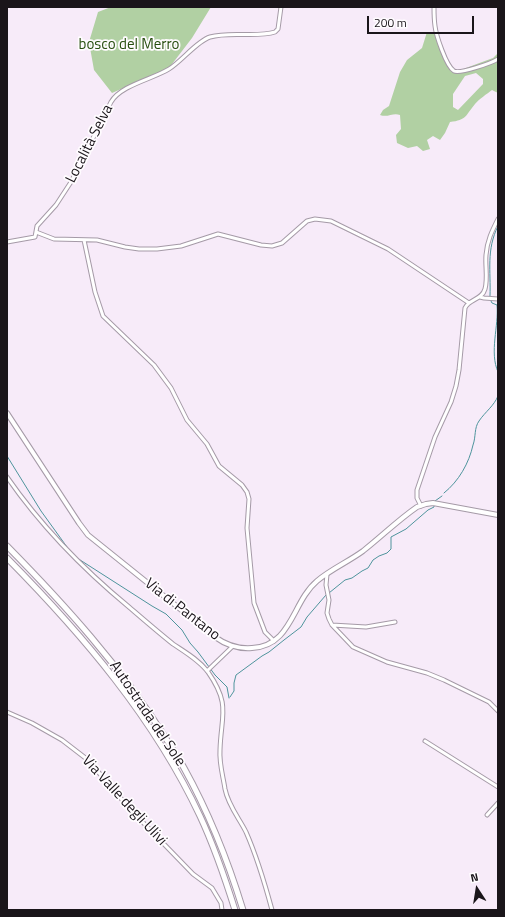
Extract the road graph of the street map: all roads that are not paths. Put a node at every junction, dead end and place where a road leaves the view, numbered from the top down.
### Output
1 (281, 7) edge
2 (434, 7) edge
3 (498, 59) edge
4 (498, 219) edge
5 (36, 232) junction
6 (84, 240) junction
7 (7, 242) edge
8 (480, 296) junction
9 (498, 299) edge
10 (468, 303) junction
11 (7, 413) edge
12 (7, 477) edge
13 (421, 506) junction
14 (498, 515) edge
15 (7, 546) edge
16 (7, 558) edge
17 (327, 574) junction
18 (395, 622) dead end
19 (332, 625) junction
20 (274, 641) junction
21 (233, 646) junction
22 (207, 670) junction
23 (498, 710) edge
24 (7, 712) edge
25 (425, 741) dead end
26 (498, 787) edge
27 (498, 803) edge
28 (486, 815) dead end
29 (222, 910) edge
30 (235, 910) edge
31 (243, 910) edge
32 (272, 910) edge

1 - 5 street, Località Selva
2 - 3 street
4 - 8 street
5 - 6 street
5 - 7 street
6 - 10 street
6 - 20 street
8 - 9 street
8 - 10 street
10 - 13 street
11 - 21 street, Via di Pantano
12 - 22 street
13 - 14 street, Via di Pantano
13 - 17 street, Via di Pantano
15 - 31 highway, Autostrada del Sole
16 - 30 highway, Autostrada del Sole
17 - 19 street
17 - 20 street, Via di Pantano
18 - 19 street
19 - 23 street
20 - 21 street, Via di Pantano
21 - 22 street
22 - 32 street
24 - 29 street, Via Valle degli Ulivi
25 - 26 street
27 - 28 street

